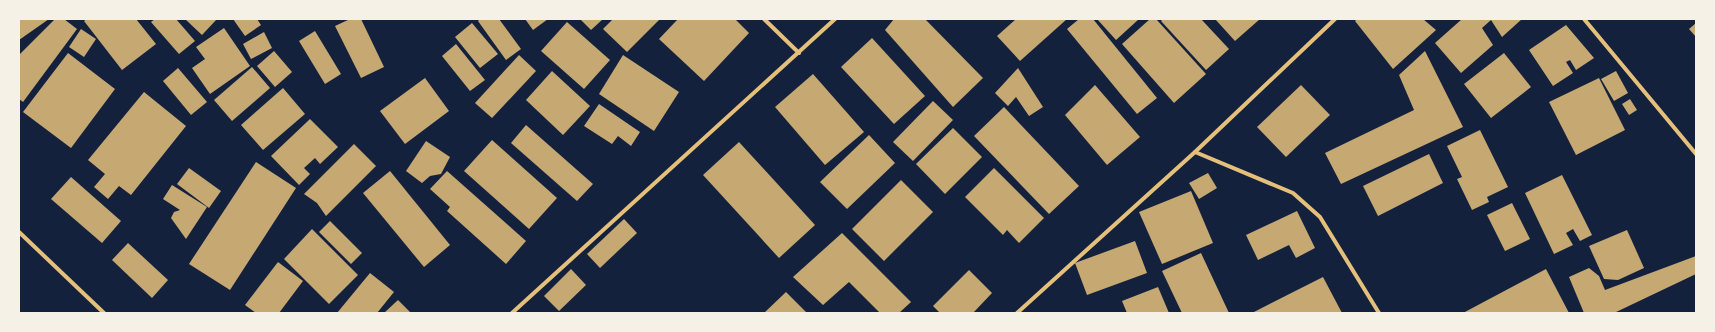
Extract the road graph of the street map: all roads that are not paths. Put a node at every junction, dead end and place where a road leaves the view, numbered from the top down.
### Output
1 (764, 19) edge
2 (835, 19) edge
3 (1335, 19) edge
4 (1584, 19) edge
5 (799, 53) junction
6 (1195, 152) junction
7 (1696, 154) edge
8 (19, 232) edge
9 (104, 313) edge
10 (512, 313) edge
11 (1016, 313) edge
12 (1379, 313) edge

1 - 5 street
2 - 5 street
3 - 6 street
4 - 7 street
5 - 10 street
6 - 11 street
6 - 12 street
8 - 9 street

